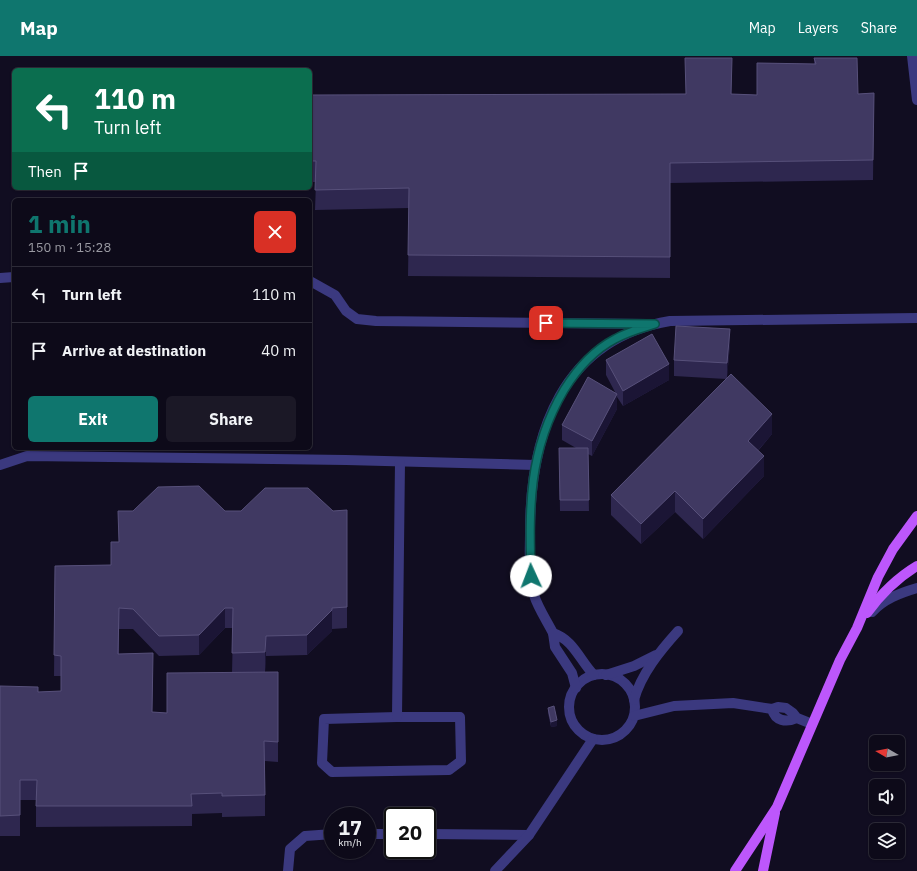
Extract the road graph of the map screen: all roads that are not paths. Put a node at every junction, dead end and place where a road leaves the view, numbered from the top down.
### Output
1 (912, 56) edge
2 (917, 100) edge
3 (12, 277) edge
4 (0, 278) edge
5 (312, 282) edge
6 (917, 318) edge
7 (655, 324) junction
8 (400, 462) junction
9 (0, 464) edge
10 (534, 465) junction
11 (917, 516) edge
12 (917, 566) edge
13 (917, 588) edge
14 (857, 628) junction
15 (678, 631) dead end
16 (553, 633) junction
17 (656, 655) junction
18 (594, 675) junction
19 (605, 675) junction
20 (576, 688) junction
21 (634, 700) junction
22 (634, 716) junction
23 (397, 717) junction
24 (812, 724) junction
25 (593, 739) junction
26 (777, 807) junction
27 (436, 834) edge
28 (324, 835) edge
29 (529, 835) junction
30 (288, 871) edge
31 (495, 871) edge
32 (735, 871) edge
33 (764, 871) edge

1 - 2 lane
3 - 4 lane
5 - 7 lane
6 - 7 lane
7 - 10 lane
8 - 9 lane
8 - 10 lane
8 - 23 lane
10 - 16 lane
11 - 14 main road
12 - 14 main road
13 - 14 lane
14 - 24 main road
15 - 17 lane
16 - 18 lane
16 - 20 lane
17 - 19 lane
17 - 21 lane
18 - 19 lane
18 - 20 lane
19 - 21 lane
20 - 25 lane
21 - 22 lane
22 - 24 lane
22 - 25 lane
23 - 23 lane
24 - 26 main road
25 - 29 lane
26 - 32 main road
26 - 33 main road
27 - 29 lane
28 - 30 lane
29 - 31 lane

